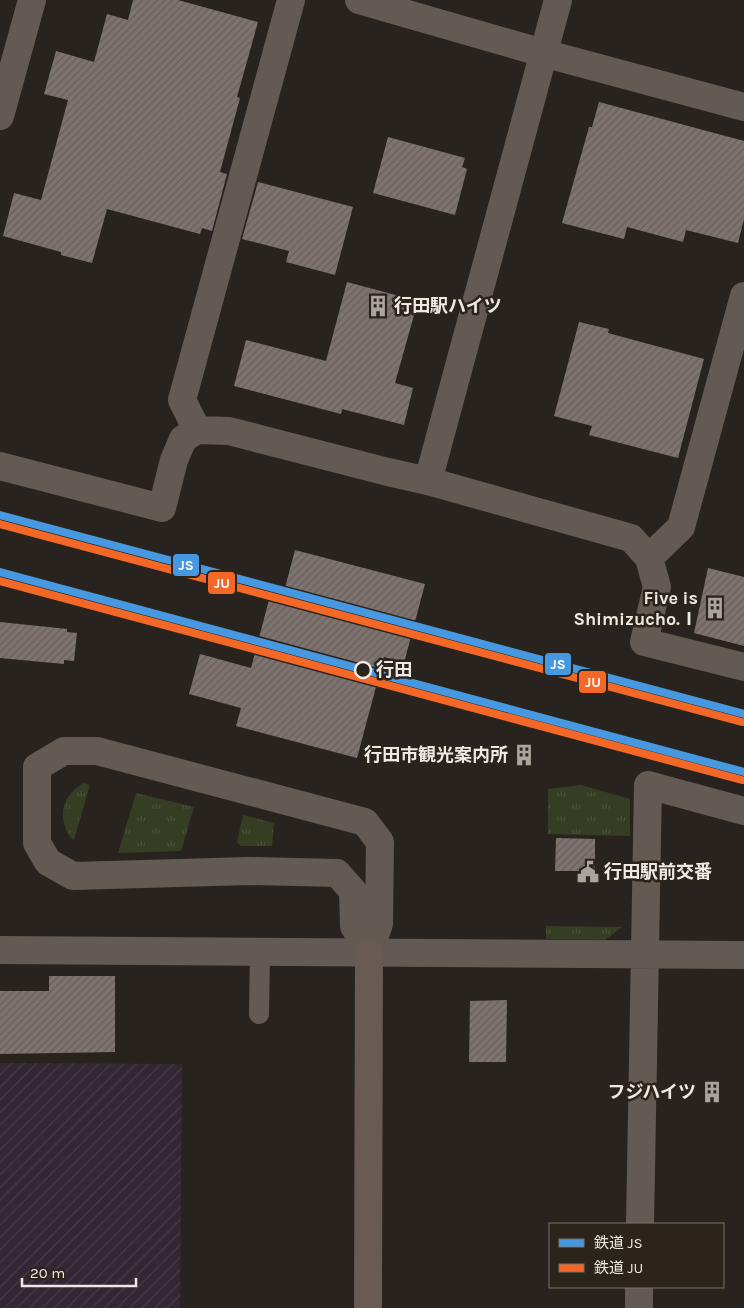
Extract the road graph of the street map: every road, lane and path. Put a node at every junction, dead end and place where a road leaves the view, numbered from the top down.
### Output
1 (32, 0) edge
2 (291, 0) edge
3 (359, 0) edge
4 (558, 0) edge
5 (543, 53) junction
6 (744, 107) edge
7 (0, 116) edge
8 (744, 296) edge
9 (197, 430) junction
10 (0, 466) edge
11 (428, 481) junction
12 (649, 558) junction
13 (744, 667) edge
14 (744, 811) edge
15 (0, 950) edge
16 (260, 952) junction
17 (369, 953) junction
18 (645, 955) junction
19 (744, 955) edge
20 (259, 1014) dead end
21 (640, 1223) edge
22 (639, 1288) edge
23 (368, 1308) edge
24 (639, 1308) edge

1 - 7 street
2 - 9 street
3 - 5 street
4 - 5 street
5 - 6 street
5 - 11 street
8 - 12 street
9 - 10 street
9 - 11 street
11 - 12 street
12 - 13 street
14 - 18 street
15 - 16 street
16 - 17 street
16 - 20 lane
17 - 17 street
17 - 18 street
17 - 23 main road
18 - 19 street
18 - 21 street
22 - 24 street

